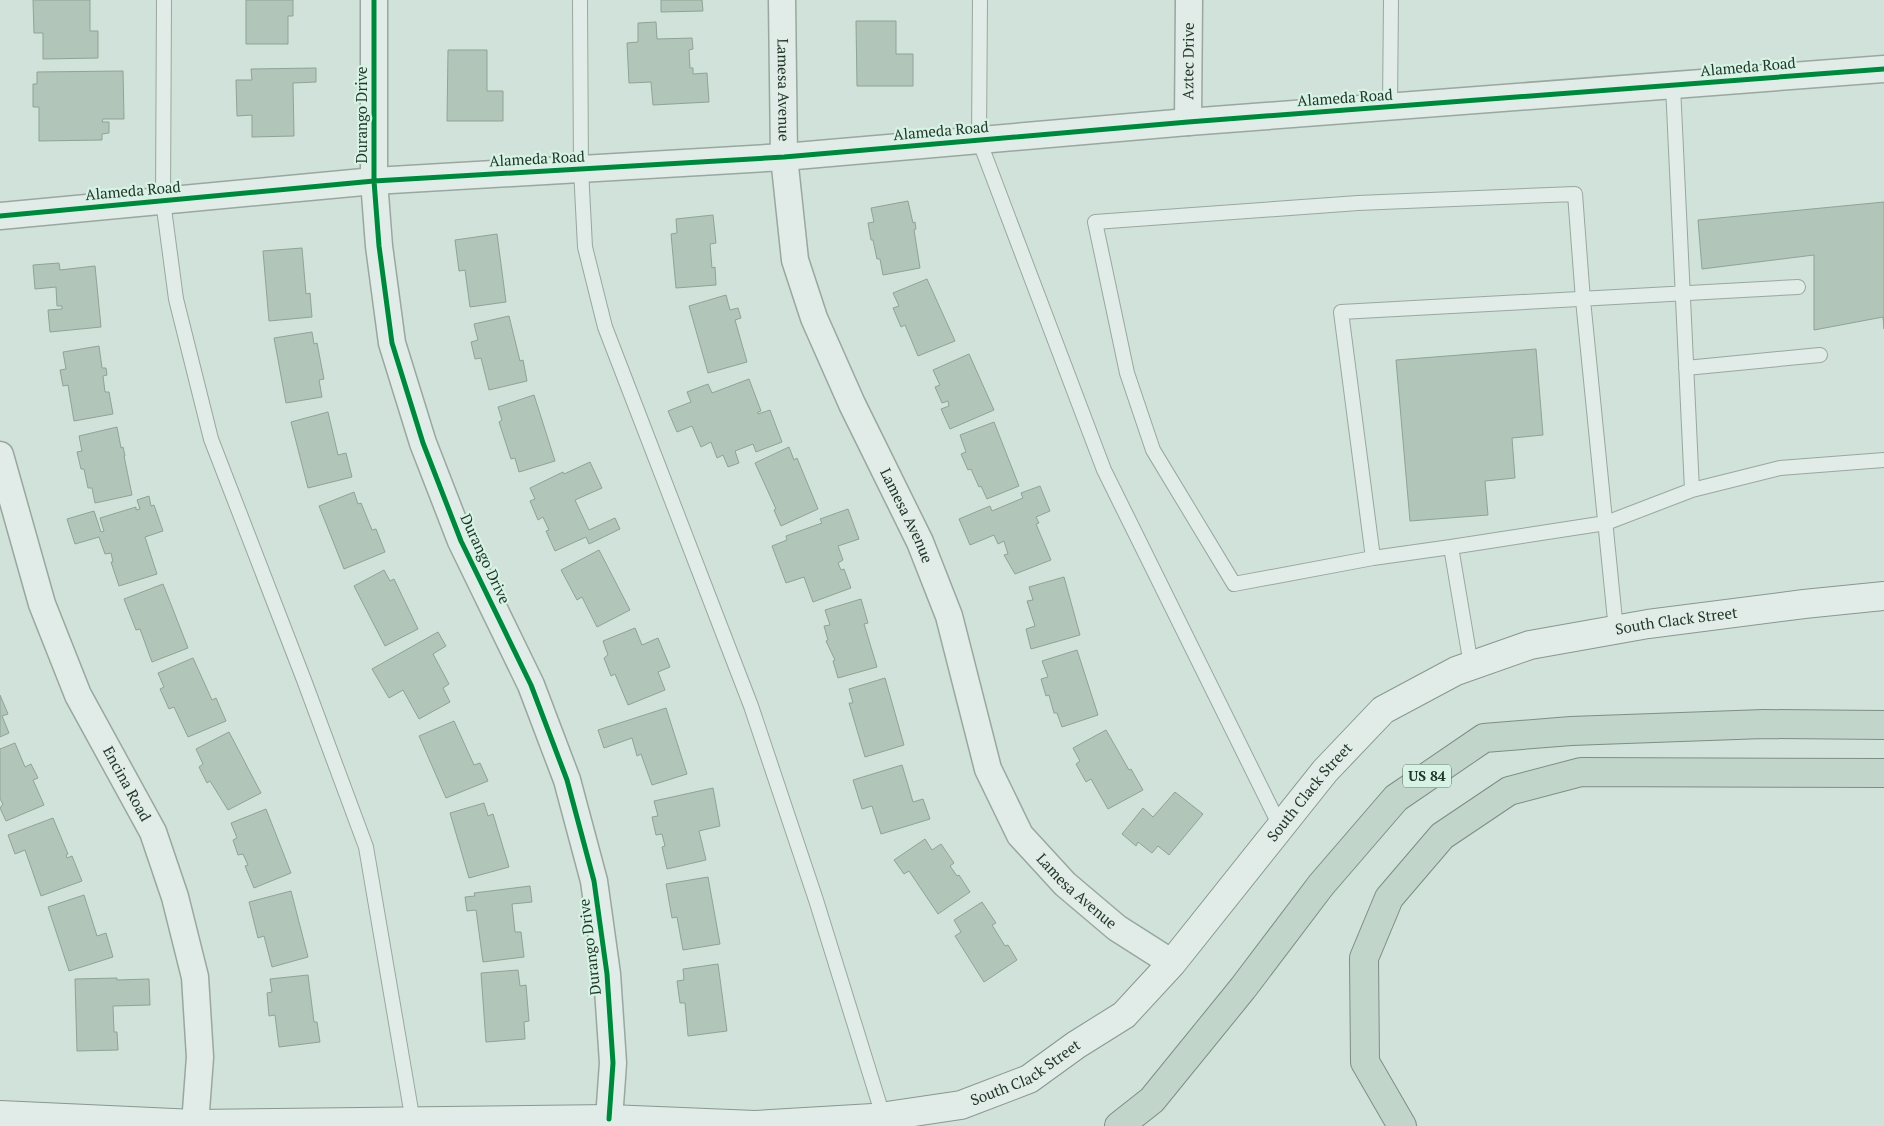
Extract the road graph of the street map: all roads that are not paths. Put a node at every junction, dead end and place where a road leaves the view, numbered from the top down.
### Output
1 (164, 0) edge
2 (374, 0) edge
3 (580, 0) edge
4 (782, 0) edge
5 (980, 0) edge
6 (1189, 0) edge
7 (1391, 0) edge
8 (1884, 69) edge
9 (1673, 86) junction
10 (1390, 107) junction
11 (1188, 122) junction
12 (979, 140) junction
13 (784, 157) junction
14 (581, 169) junction
15 (374, 181) junction
16 (163, 201) junction
17 (0, 216) edge
18 (1798, 287) dead end
19 (1683, 294) junction
20 (1584, 300) junction
21 (1820, 355) dead end
22 (1686, 368) junction
23 (0, 455) edge
24 (1884, 460) edge
25 (1692, 490) junction
26 (1606, 523) junction
27 (1451, 547) junction
28 (1373, 558) junction
29 (1884, 596) edge
30 (1616, 630) junction
31 (1471, 665) junction
32 (1884, 725) edge
33 (1884, 773) edge
34 (1280, 826) junction
35 (1172, 962) junction
36 (0, 1115) edge
37 (884, 1116) junction
38 (608, 1119) junction
39 (413, 1122) junction
40 (195, 1124) junction
41 (1119, 1126) edge
42 (1402, 1126) edge

1 - 16 lane
2 - 15 street, Durango Drive
3 - 14 lane
4 - 13 street, Lamesa Avenue
5 - 12 lane
6 - 11 street, Aztec Drive
7 - 10 lane
8 - 9 street, Alameda Road
9 - 10 street, Alameda Road
9 - 19 lane
10 - 11 street, Alameda Road
11 - 12 street, Alameda Road
12 - 13 street, Alameda Road
12 - 34 lane
13 - 14 street, Alameda Road
13 - 35 street, Lamesa Avenue
14 - 15 street, Alameda Road
14 - 37 lane
15 - 16 street, Alameda Road
15 - 38 street, Durango Drive
16 - 17 street, Alameda Road
16 - 39 lane
18 - 19 lane
19 - 20 lane
19 - 22 lane
20 - 26 lane
20 - 28 lane
20 - 28 lane
21 - 22 lane
22 - 25 lane
23 - 40 street, Encina Road
24 - 25 lane
25 - 26 lane
26 - 27 lane
26 - 30 lane
27 - 28 lane
27 - 31 lane
29 - 30 main road, South Clack Street
30 - 31 main road, South Clack Street
31 - 34 main road, South Clack Street
32 - 41 highway, US 84
33 - 42 highway
34 - 35 main road, South Clack Street
35 - 37 main road, South Clack Street
36 - 40 main road, South Clack Street
37 - 38 main road, South Clack Street
38 - 39 main road, South Clack Street
39 - 40 main road, South Clack Street

